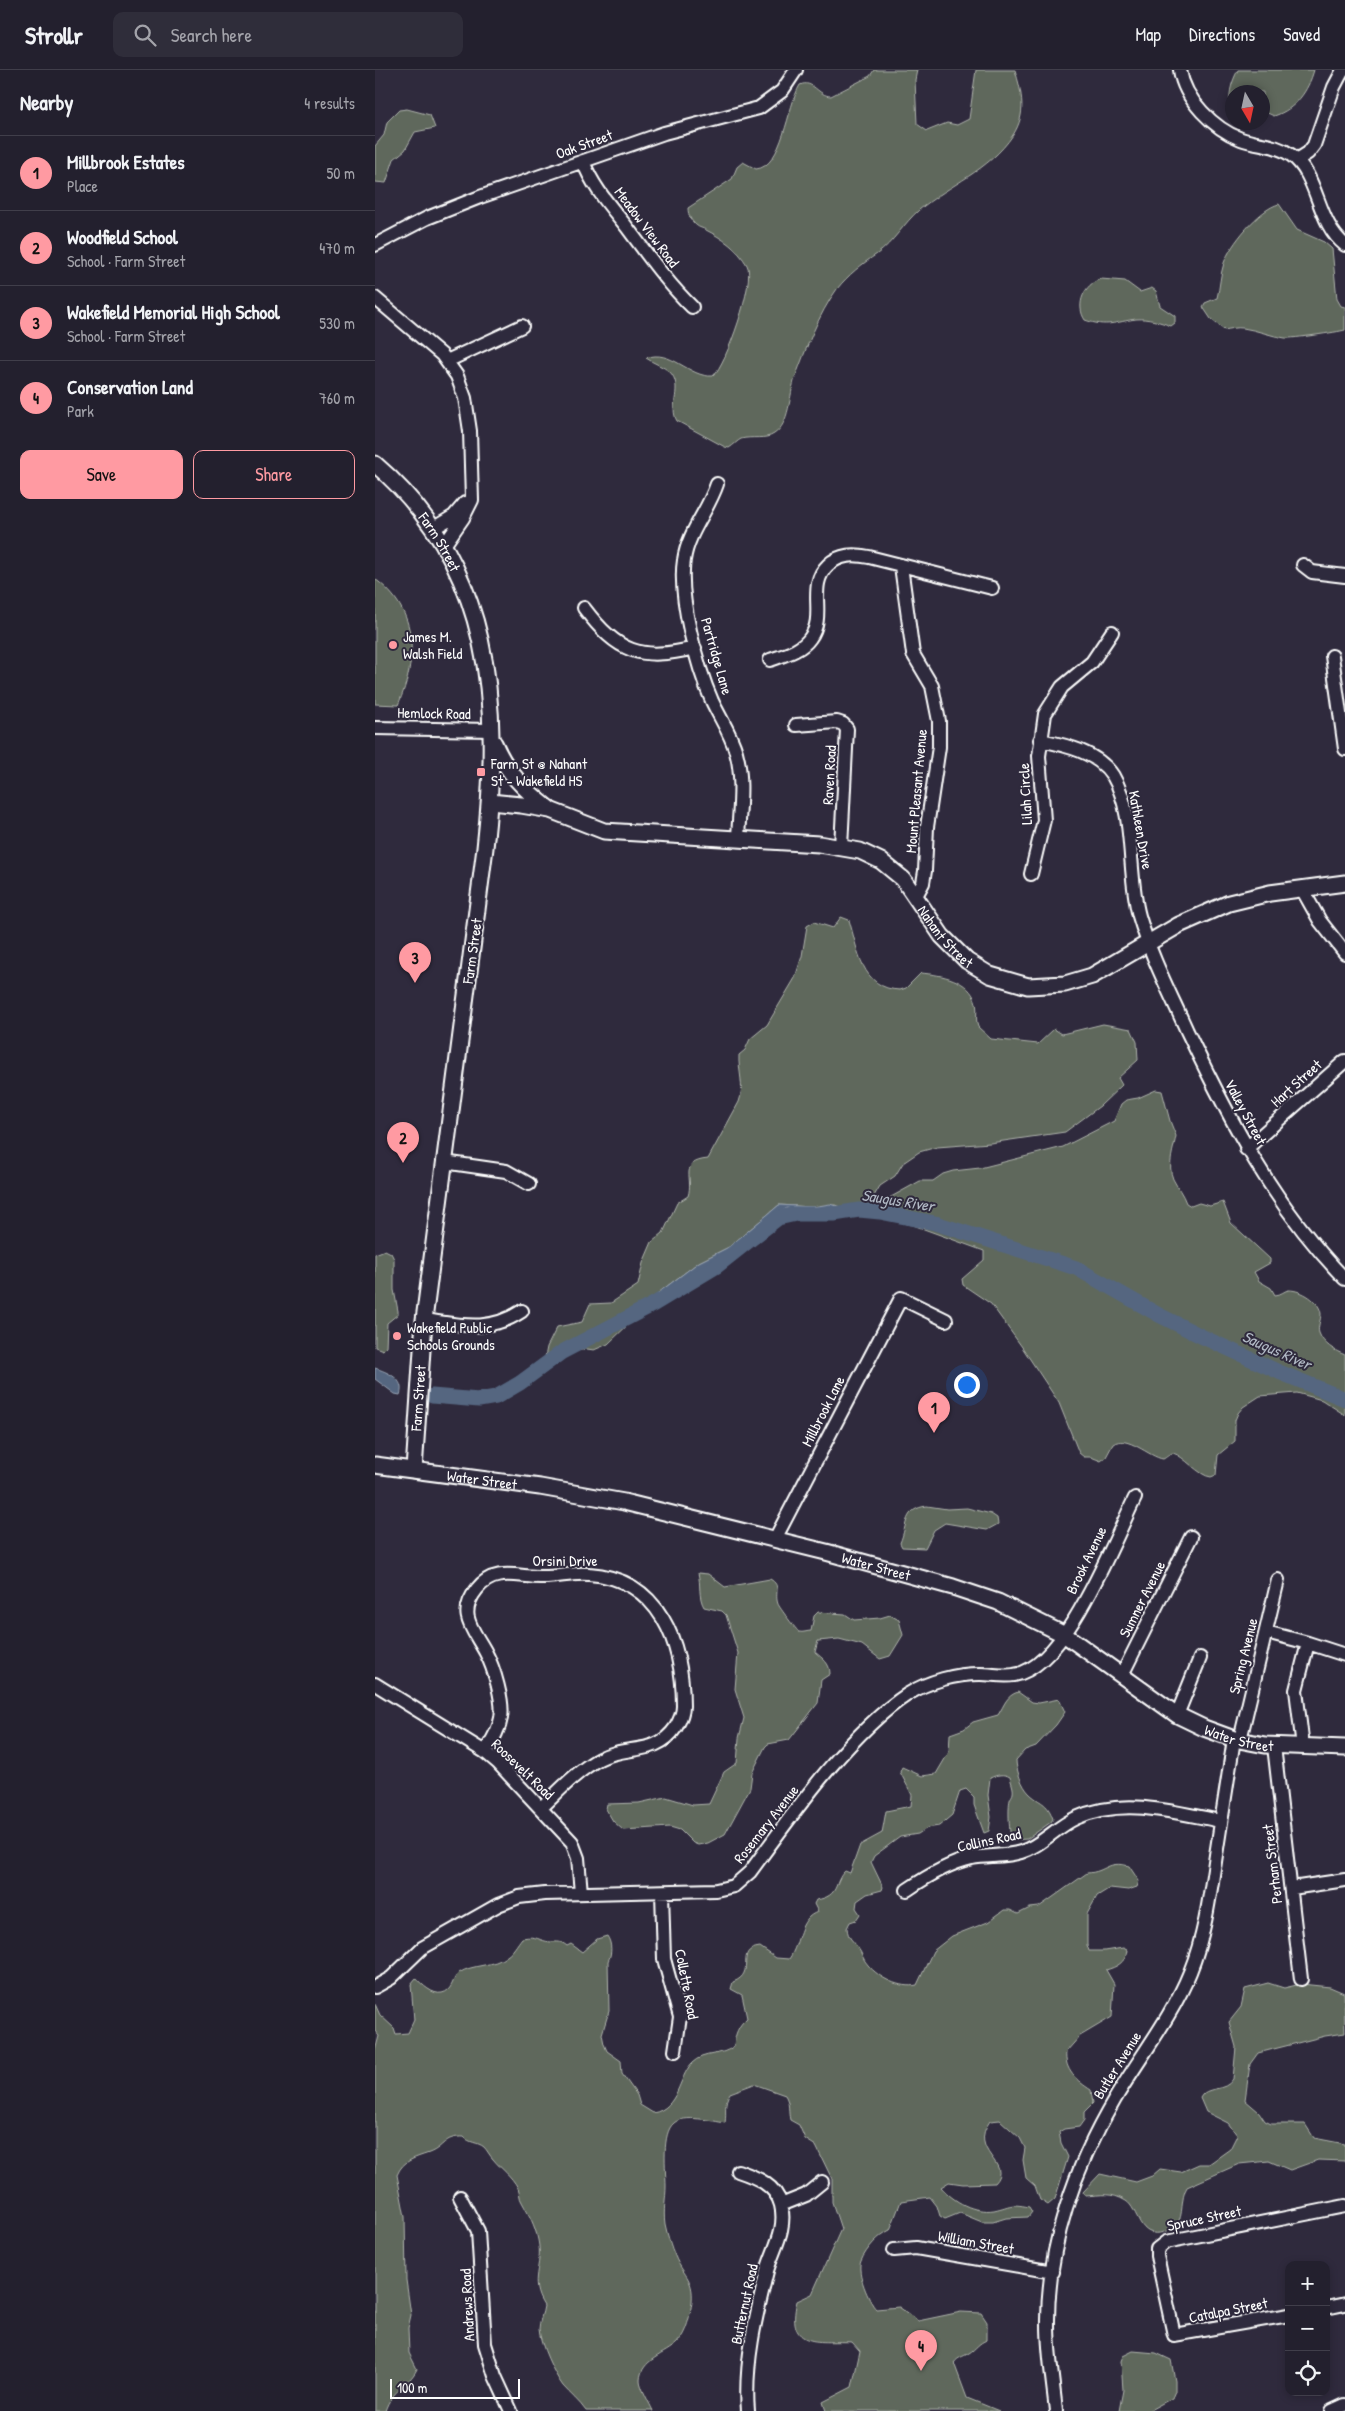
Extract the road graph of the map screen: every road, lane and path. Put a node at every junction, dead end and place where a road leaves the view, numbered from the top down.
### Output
1 (796, 70) edge
2 (1180, 70) edge
3 (1343, 70) edge
4 (1297, 160) junction
5 (583, 161) junction
6 (375, 245) edge
7 (1345, 245) edge
8 (375, 298) edge
9 (692, 308) dead end
10 (522, 326) dead end
11 (447, 361) junction
12 (375, 464) edge
13 (717, 484) dead end
14 (471, 487) junction
15 (434, 528) junction
16 (445, 544) junction
17 (901, 566) junction
18 (1303, 566) dead end
19 (1345, 576) edge
20 (992, 588) dead end
21 (584, 608) dead end
22 (1112, 632) dead end
23 (695, 648) junction
24 (1332, 656) dead end
25 (770, 660) dead end
26 (1342, 698) edge
27 (796, 725) dead end
28 (375, 728) edge
29 (492, 734) junction
30 (1040, 740) junction
31 (1345, 749) edge
32 (524, 788) junction
33 (490, 795) junction
34 (550, 810) junction
35 (737, 839) junction
36 (841, 847) junction
37 (1031, 874) dead end
38 (1345, 883) edge
39 (1302, 889) junction
40 (916, 896) junction
41 (1147, 943) junction
42 (1345, 953) edge
43 (1345, 1061) edge
44 (1246, 1149) junction
45 (444, 1162) junction
46 (529, 1184) dead end
47 (1343, 1273) edge
48 (522, 1311) dead end
49 (424, 1320) junction
50 (947, 1320) dead end
51 (375, 1465) edge
52 (414, 1470) junction
53 (1135, 1498) dead end
54 (1191, 1537) dead end
55 (775, 1539) junction
56 (1278, 1580) dead end
57 (1266, 1632) junction
58 (1065, 1636) junction
59 (1308, 1643) junction
60 (1345, 1655) edge
61 (1200, 1658) dead end
62 (1122, 1675) junction
63 (375, 1685) edge
64 (1177, 1715) junction
65 (1237, 1740) junction
66 (1274, 1746) junction
67 (1303, 1748) junction
68 (1345, 1748) edge
69 (485, 1752) junction
70 (541, 1808) junction
71 (1221, 1821) junction
72 (1345, 1880) edge
73 (1292, 1888) junction
74 (907, 1890) dead end
75 (662, 1892) junction
76 (581, 1893) junction
77 (1301, 1979) dead end
78 (375, 1987) edge
79 (675, 2051) dead end
80 (738, 2171) dead end
81 (822, 2182) dead end
82 (460, 2197) dead end
83 (781, 2205) junction
84 (1345, 2206) edge
85 (894, 2250) dead end
86 (1053, 2272) junction
87 (1345, 2304) edge
88 (1330, 2307) edge
89 (1285, 2316) edge
90 (1174, 2335) joint
91 (1345, 2405) edge
92 (511, 2411) edge
93 (748, 2411) edge
94 (1056, 2411) edge
95 (1332, 2411) edge

1 - 5 street, Oak Street
2 - 4 street
3 - 4 street
4 - 7 street
5 - 6 street, Oak Street
5 - 9 street, Meadow View Road
8 - 11 street
10 - 11 street
11 - 14 street
12 - 15 main road, Farm Street
13 - 23 street, Partridge Lane
14 - 15 street
14 - 16 street
15 - 16 main road, Farm Street
16 - 29 main road, Farm Street
17 - 20 street
17 - 25 street
17 - 40 street, Mount Pleasant Avenue
18 - 19 street
21 - 23 street
22 - 30 street, Lilah Circle
23 - 35 street, Partridge Lane
24 - 26 street
26 - 31 street
27 - 36 street, Raven Road
28 - 29 street, Hemlock Road
29 - 32 main road, Nahant Street
29 - 33 main road, Farm Street
30 - 37 street, Lilah Circle
30 - 41 street, Kathleen Drive
32 - 33 main road
32 - 34 main road, Nahant Street
33 - 34 main road, Nahant Street
33 - 45 main road, Farm Street
34 - 35 main road, Nahant Street
35 - 36 main road, Nahant Street
36 - 40 main road, Nahant Street
38 - 39 main road, Nahant Street
39 - 41 main road, Nahant Street
39 - 42 street
40 - 41 main road, Nahant Street
41 - 44 street, Valley Street
43 - 44 street, Hart Street
44 - 47 street, Valley Street
45 - 46 street
45 - 49 main road, Farm Street
48 - 49 street
49 - 52 main road, Farm Street
50 - 55 street, Millbrook Lane
51 - 52 main road, Water Street
52 - 55 main road, Water Street
53 - 58 street, Brook Avenue
54 - 62 street, Sumner Avenue
55 - 58 main road, Water Street
56 - 57 street, Spring Avenue
57 - 59 street
57 - 65 street, Spring Avenue
58 - 62 main road, Water Street
58 - 75 street, Rosemary Avenue
59 - 60 street
59 - 67 street
61 - 64 street
62 - 64 main road, Water Street
63 - 69 street, Roosevelt Road
64 - 65 main road, Water Street
65 - 66 main road, Water Street
65 - 71 street, Butler Avenue
66 - 67 main road, Water Street
66 - 73 street, Perham Street
67 - 68 main road, Water Street
69 - 70 street, Roosevelt Road
69 - 70 street, Orsini Drive
70 - 76 street, Roosevelt Road
71 - 74 street, Collins Road
71 - 86 street, Butler Avenue
72 - 73 street
73 - 77 street, Perham Street
75 - 76 street, Rosemary Avenue
75 - 79 street, Collette Road
76 - 78 street, Rosemary Avenue
80 - 83 street
81 - 83 street
82 - 92 street, Andrews Road
83 - 93 street, Butternut Road
84 - 90 street, Spruce Street
85 - 86 street, William Street
86 - 94 street, Butler Avenue
87 - 88 street
89 - 90 street, Catalpa Street
91 - 95 street

